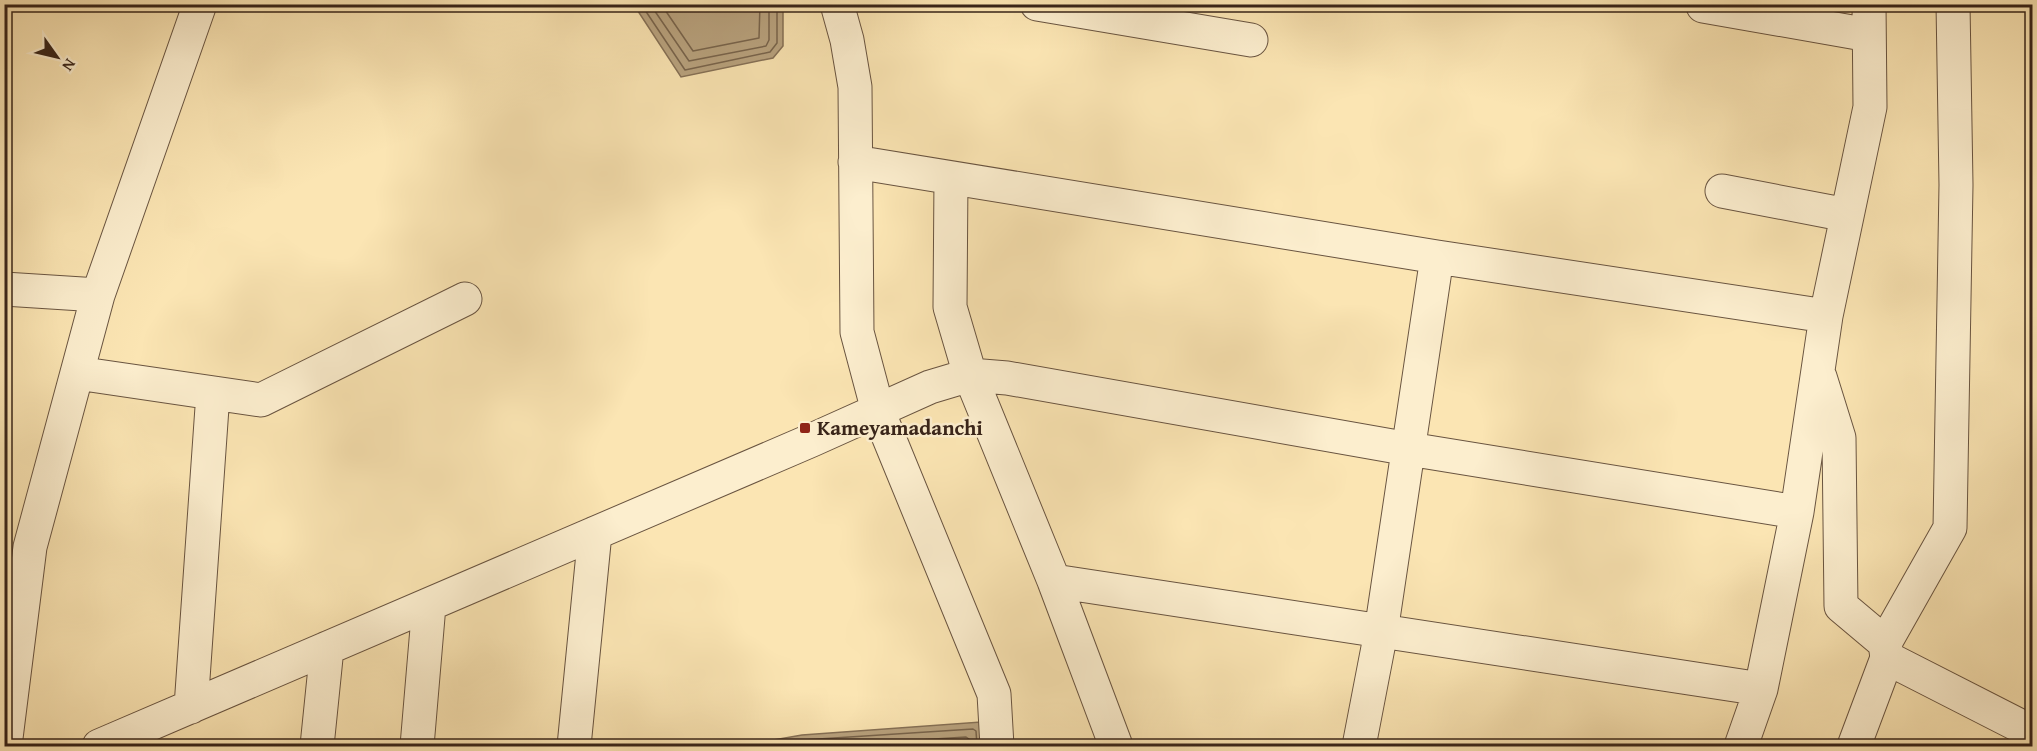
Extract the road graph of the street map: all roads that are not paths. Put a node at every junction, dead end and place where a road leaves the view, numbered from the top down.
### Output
1 (200, 4) edge
2 (837, 4) edge
3 (1037, 4) edge
4 (1953, 4) edge
5 (1703, 6) edge
6 (1869, 20) edge
7 (1251, 40) dead end
8 (855, 162) junction
9 (951, 178) junction
10 (1722, 191) dead end
11 (1847, 215) junction
12 (1437, 257) junction
13 (4, 289) edge
14 (98, 295) junction
15 (465, 299) dead end
16 (1826, 316) junction
17 (1818, 369) junction
18 (77, 373) junction
19 (970, 375) junction
20 (213, 393) junction
21 (878, 411) junction
22 (1409, 449) junction
23 (1797, 512) junction
24 (595, 533) junction
25 (1054, 581) junction
26 (429, 605) junction
27 (1381, 632) junction
28 (327, 648) junction
29 (1886, 651) junction
30 (1761, 689) junction
31 (191, 707) junction
32 (2032, 732) edge
33 (5, 747) edge
34 (99, 747) edge
35 (318, 747) edge
36 (417, 747) edge
37 (574, 747) edge
38 (998, 747) edge
39 (1116, 747) edge
40 (1359, 747) edge
41 (1741, 747) edge
42 (1854, 747) edge

1 - 14 street
2 - 8 street
3 - 7 street
4 - 29 street
5 - 6 street
6 - 11 street
8 - 9 street
8 - 21 street
9 - 12 street
9 - 19 street
10 - 11 street
11 - 16 street
12 - 16 street
12 - 22 street
13 - 14 street
14 - 18 street
15 - 20 street
16 - 17 street
17 - 23 street
17 - 29 street
18 - 20 street
18 - 33 street
19 - 21 street
19 - 22 street
19 - 25 street
20 - 31 street
21 - 24 street
21 - 38 street
22 - 23 street
22 - 27 street
23 - 30 street
24 - 26 street
24 - 37 street
25 - 27 street
25 - 39 street
26 - 28 street
26 - 36 street
27 - 30 street
27 - 40 street
28 - 31 street
28 - 35 street
29 - 32 street
29 - 42 street
30 - 41 street
31 - 34 street

